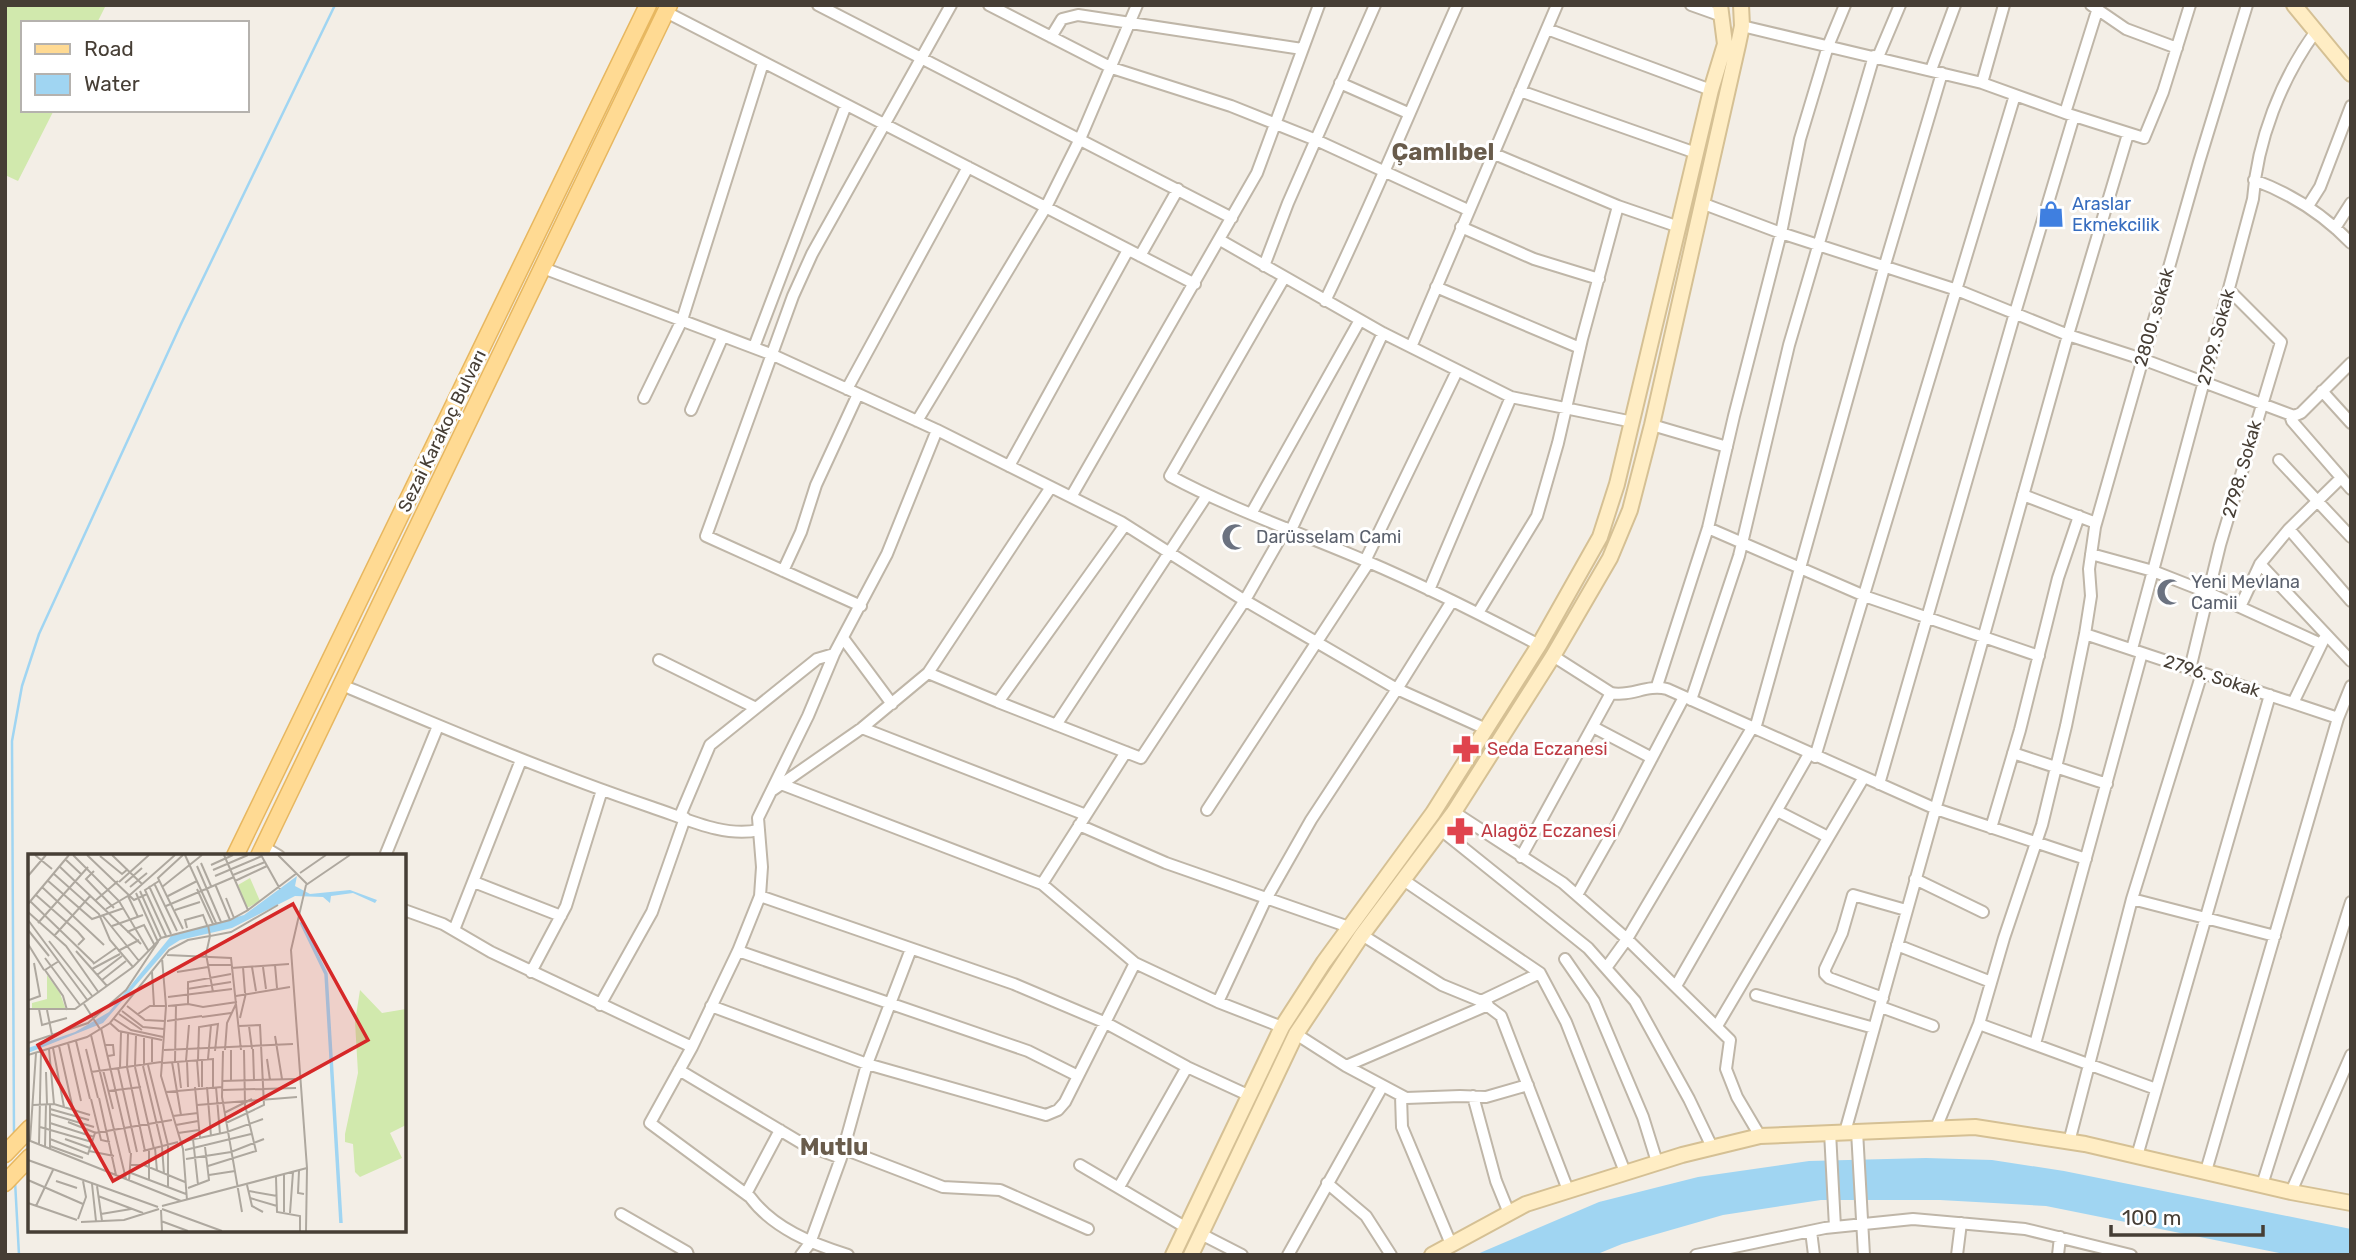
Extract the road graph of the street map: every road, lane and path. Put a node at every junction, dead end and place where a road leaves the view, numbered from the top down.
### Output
1 (648, 5) edge
2 (818, 5) edge
3 (951, 5) edge
4 (989, 5) edge
5 (1138, 5) edge
6 (1319, 5) edge
7 (1375, 5) edge
8 (1457, 5) edge
9 (1557, 5) edge
10 (1691, 5) edge
11 (1741, 5) edge
12 (1845, 5) edge
13 (1900, 5) edge
14 (1955, 5) edge
15 (2004, 5) edge
16 (2190, 5) edge
17 (2247, 5) edge
18 (2294, 5) edge
19 (2094, 8) edge
20 (667, 9) edge
21 (1721, 11) edge
22 (1130, 24) junction
23 (1742, 26) junction
24 (1546, 29) junction
25 (2316, 31) junction
26 (1051, 37) junction
27 (1828, 46) junction
28 (1302, 48) junction
29 (2177, 48) junction
30 (921, 57) junction
31 (1876, 57) junction
32 (763, 63) junction
33 (1112, 68) junction
34 (1936, 71) junction
35 (2351, 74) edge
36 (1340, 83) junction
37 (1982, 83) junction
38 (1711, 90) junction
39 (1520, 91) junction
40 (2015, 95) junction
41 (846, 105) junction
42 (2351, 106) edge
43 (1408, 113) junction
44 (2069, 114) junction
45 (1274, 123) junction
46 (884, 124) junction
47 (2128, 134) junction
48 (1080, 139) junction
49 (1316, 140) junction
50 (1492, 153) junction
51 (1696, 153) junction
52 (968, 167) junction
53 (1384, 172) junction
54 (2254, 180) junction
55 (1178, 189) junction
56 (2351, 203) edge
57 (1703, 204) junction
58 (1618, 206) junction
59 (2308, 206) junction
60 (1046, 207) junction
61 (1468, 211) junction
62 (1232, 218) junction
63 (1461, 227) junction
64 (1679, 227) junction
65 (2335, 228) junction
66 (1782, 233) junction
67 (1220, 240) junction
68 (2351, 243) edge
69 (1817, 244) junction
70 (1128, 250) junction
71 (1140, 256) junction
72 (1264, 266) junction
73 (543, 268) junction
74 (1884, 268) junction
75 (1284, 278) junction
76 (1600, 279) junction
77 (1195, 284) junction
78 (1436, 288) junction
79 (1957, 290) junction
80 (2229, 290) junction
81 (1325, 301) junction
82 (2015, 313) junction
83 (682, 320) junction
84 (1360, 320) junction
85 (1383, 333) junction
86 (2068, 335) junction
87 (723, 336) junction
88 (754, 347) junction
89 (1411, 347) junction
90 (1580, 348) junction
91 (773, 355) junction
92 (2142, 359) junction
93 (2351, 363) edge
94 (1457, 370) junction
95 (2204, 382) junction
96 (852, 391) junction
97 (2322, 391) junction
98 (1511, 397) junction
99 (644, 398) dead end
100 (2261, 404) junction
101 (691, 410) dead end
102 (1566, 410) junction
103 (2290, 415) junction
104 (917, 421) junction
105 (1633, 422) junction
106 (2351, 423) edge
107 (1653, 425) junction
108 (937, 430) junction
109 (1727, 447) junction
110 (2279, 460) dead end
111 (1009, 466) junction
112 (2341, 478) junction
113 (1051, 487) junction
114 (2351, 489) edge
115 (1207, 495) junction
116 (2023, 495) junction
117 (1071, 497) junction
118 (2318, 501) junction
119 (1251, 514) junction
120 (2078, 516) junction
121 (2096, 523) junction
122 (1125, 525) junction
123 (1708, 528) junction
124 (2288, 528) junction
125 (1289, 529) junction
126 (2351, 537) edge
127 (1742, 542) junction
128 (1170, 553) junction
129 (2091, 554) junction
130 (1367, 561) junction
131 (2260, 564) junction
132 (1800, 568) junction
133 (783, 571) junction
134 (2153, 571) junction
135 (1429, 590) junction
136 (2209, 593) junction
137 (1863, 596) junction
138 (1245, 600) junction
139 (1452, 601) junction
140 (2351, 601) edge
141 (861, 606) junction
142 (2240, 607) junction
143 (1478, 613) junction
144 (1927, 618) junction
145 (2085, 634) junction
146 (1984, 637) junction
147 (843, 638) junction
148 (2323, 639) junction
149 (1316, 642) junction
150 (1539, 645) junction
151 (2137, 651) junction
152 (834, 654) junction
153 (1553, 656) junction
154 (2039, 656) junction
155 (659, 660) dead end
156 (2351, 661) edge
157 (2190, 669) junction
158 (928, 673) junction
159 (2202, 673) junction
160 (342, 685) junction
161 (1657, 686) junction
162 (2351, 686) edge
163 (1397, 689) junction
164 (1611, 693) junction
165 (2270, 695) junction
166 (1687, 699) junction
167 (998, 702) junction
168 (2293, 703) junction
169 (892, 704) junction
170 (754, 707) junction
171 (2339, 718) junction
172 (1056, 725) junction
173 (438, 726) junction
174 (1592, 727) junction
175 (862, 728) junction
176 (1753, 728) junction
177 (1486, 729) junction
178 (1126, 752) junction
179 (2013, 753) junction
180 (1812, 755) junction
181 (1653, 758) junction
182 (521, 760) junction
183 (2056, 767) junction
184 (1864, 778) junction
185 (782, 784) junction
186 (1879, 784) junction
187 (2107, 784) junction
188 (602, 790) junction
189 (771, 792) junction
190 (1936, 809) junction
191 (1207, 810) dead end
192 (1777, 811) junction
193 (1454, 812) junction
194 (1086, 815) junction
195 (683, 817) junction
196 (1079, 825) junction
197 (1991, 828) junction
198 (759, 830) junction
199 (1441, 830) junction
200 (1828, 837) junction
201 (2036, 843) junction
202 (262, 852) edge
203 (236, 854) edge
204 (386, 854) edge
205 (1521, 857) junction
206 (2086, 859) junction
207 (1402, 879) junction
208 (1915, 879) junction
209 (474, 881) junction
210 (1042, 884) junction
211 (1577, 895) junction
212 (760, 896) junction
213 (1267, 897) junction
214 (2132, 899) junction
215 (2351, 902) edge
216 (1906, 910) junction
217 (406, 911) edge
218 (1983, 912) dead end
219 (561, 916) junction
220 (2206, 917) junction
221 (454, 930) junction
222 (1355, 931) junction
223 (2275, 936) junction
224 (1626, 939) junction
225 (1897, 945) junction
226 (911, 949) junction
227 (738, 951) junction
228 (1564, 959) dead end
229 (1135, 963) junction
230 (1606, 968) junction
231 (531, 972) junction
232 (1540, 973) junction
233 (1991, 982) junction
234 (1676, 986) junction
235 (1756, 995) dead end
236 (1218, 1002) junction
237 (1882, 1002) junction
238 (1484, 1003) junction
239 (600, 1005) junction
240 (889, 1005) junction
241 (711, 1006) junction
242 (1106, 1023) junction
243 (1979, 1024) junction
244 (1717, 1026) junction
245 (1934, 1026) dead end
246 (1282, 1027) junction
247 (1874, 1028) junction
248 (1296, 1034) junction
249 (2035, 1044) junction
250 (692, 1047) junction
251 (2351, 1055) edge
252 (2090, 1063) junction
253 (867, 1064) junction
254 (1346, 1066) junction
255 (1187, 1067) junction
256 (680, 1070) junction
257 (1078, 1076) junction
258 (1528, 1085) junction
259 (1382, 1087) junction
260 (2156, 1089) junction
261 (1248, 1095) junction
262 (1401, 1096) junction
263 (1473, 1096) junction
264 (1936, 1128) junction
265 (28, 1130) edge
266 (780, 1130) junction
267 (1844, 1132) junction
268 (1760, 1136) junction
269 (2069, 1142) junction
270 (1712, 1147) junction
271 (842, 1153) junction
272 (5, 1154) edge
273 (2137, 1156) junction
274 (28, 1159) edge
275 (1657, 1162) junction
276 (1080, 1165) dead end
277 (2206, 1171) junction
278 (1625, 1172) junction
279 (5, 1183) edge
280 (1327, 1183) junction
281 (2262, 1185) junction
282 (1119, 1187) junction
283 (1568, 1190) junction
284 (2291, 1192) junction
285 (746, 1194) junction
286 (2351, 1202) edge
287 (1509, 1213) junction
288 (621, 1214) dead end
289 (1961, 1223) junction
290 (1863, 1224) junction
291 (1185, 1227) junction
292 (1835, 1227) junction
293 (1088, 1229) dead end
294 (1811, 1231) junction
295 (1201, 1234) junction
296 (2060, 1237) junction
297 (810, 1243) junction
298 (1451, 1244) junction
299 (688, 1255) edge
300 (801, 1255) edge
301 (848, 1255) edge
302 (1173, 1255) edge
303 (1191, 1255) edge
304 (1242, 1255) edge
305 (1288, 1255) edge
306 (1391, 1255) edge
307 (1432, 1255) edge
308 (1696, 1255) edge
309 (1814, 1255) edge
310 (1864, 1255) edge
311 (1957, 1255) edge
312 (2058, 1255) edge
313 (2132, 1255) edge

1 - 203 main road, Sezai Karakoç Bulvarı
2 - 30 street
3 - 30 street
4 - 26 street
5 - 22 street
6 - 28 street
7 - 36 street
8 - 43 street
9 - 24 street
10 - 21 street
11 - 23 main road
12 - 27 street
13 - 31 street
14 - 34 street
15 - 37 street
16 - 29 street
17 - 92 street, 2800. sokak
18 - 25 main road
19 - 29 street
19 - 44 street
20 - 32 street
20 - 73 main road
21 - 38 main road
22 - 26 street
22 - 28 street
22 - 33 street
23 - 27 street
23 - 57 main road
24 - 38 street
24 - 39 street
25 - 35 main road
25 - 54 street, 2799. Sokak
26 - 33 street
27 - 31 street
27 - 66 street
28 - 45 street
29 - 47 street
30 - 46 street
30 - 48 street
31 - 34 street
31 - 69 street
32 - 41 street
32 - 83 street
33 - 45 street
33 - 48 street
34 - 37 street
34 - 74 street
36 - 43 street
36 - 49 street
37 - 40 street
38 - 51 main road
39 - 50 street
39 - 51 street
40 - 44 street
40 - 79 street
41 - 46 street
41 - 88 street
42 - 59 street
43 - 53 street
44 - 47 street
44 - 82 street
45 - 49 street
45 - 62 street
46 - 52 street
46 - 91 street
47 - 86 street
48 - 55 street
48 - 60 street
49 - 53 street
49 - 72 street
50 - 58 street
50 - 61 street
51 - 64 main road
52 - 60 street
52 - 96 street
53 - 61 street
53 - 81 street
54 - 59 street
54 - 80 street, 2799. Sokak
55 - 62 street
55 - 71 street
56 - 65 street
57 - 66 street
57 - 107 main road
58 - 64 street
58 - 76 street
59 - 65 street
60 - 70 street
60 - 104 street
61 - 63 street
62 - 67 street
63 - 76 street
63 - 78 street
64 - 105 main road
65 - 68 street
66 - 69 street
66 - 109 street
67 - 72 street
67 - 77 street
69 - 74 street
69 - 127 street
70 - 71 street
70 - 111 street
71 - 77 street
72 - 75 street
73 - 83 street
73 - 160 main road
74 - 79 street
74 - 132 street
75 - 81 street
75 - 115 street
76 - 90 street
77 - 117 street
78 - 89 street
78 - 90 street
79 - 82 street
79 - 137 street
80 - 95 street, 2799. Sokak
80 - 100 street, 2798. Sokak
81 - 84 street
82 - 86 street
82 - 144 street
83 - 87 street
83 - 99 street
84 - 85 street
84 - 119 street
85 - 89 street
85 - 125 street
86 - 92 street
86 - 116 street
87 - 88 street
87 - 101 street
88 - 91 street
89 - 94 street
90 - 102 street
91 - 96 street
91 - 133 street
92 - 95 street
92 - 121 street, 2800. sokak
93 - 97 street
94 - 98 street
94 - 130 street
95 - 100 street
95 - 134 street, 2799. Sokak
96 - 104 street
96 - 133 street
97 - 103 street
97 - 106 street
98 - 102 street
98 - 135 street
100 - 103 street
100 - 136 street, 2798. Sokak
102 - 105 street
102 - 143 street
103 - 112 street
104 - 108 street
105 - 150 main road
107 - 109 street
107 - 153 main road
108 - 111 street
108 - 141 street
109 - 123 street
110 - 118 street
111 - 113 street
112 - 114 street
112 - 118 street
113 - 117 street
113 - 158 street
115 - 119 street
115 - 128 street
116 - 120 street
116 - 146 street
117 - 122 street
118 - 124 street
118 - 126 street
119 - 125 street
120 - 121 street
120 - 154 street
121 - 129 street, 2800. sokak
122 - 128 street
122 - 167 street
123 - 127 street
123 - 161 street
124 - 131 street
124 - 140 street
125 - 130 street
125 - 138 street
127 - 132 street
127 - 166 street
128 - 138 street
128 - 172 street
129 - 134 street
129 - 145 street, 2800. sokak
130 - 135 street
130 - 149 street
131 - 142 street
131 - 148 street
132 - 137 street
132 - 176 street
133 - 141 street
134 - 136 street
134 - 151 street, 2799. Sokak
135 - 139 street
136 - 142 street
136 - 157 street, 2798. Sokak
137 - 144 street
137 - 180 street
138 - 149 street
138 - 178 street
139 - 143 street
139 - 163 street
141 - 147 street
142 - 148 street
143 - 150 street
144 - 146 street
144 - 186 street
145 - 151 street, 2796. Sokak
145 - 183 street, 2800. sokak
146 - 154 street
146 - 190 street
147 - 152 street
147 - 169 street
148 - 156 street
148 - 168 street
149 - 163 street
149 - 191 street
150 - 177 main road
151 - 157 street, 2796. Sokak
151 - 187 street, 2799. Sokak
152 - 170 street
152 - 189 street
153 - 164 street
153 - 193 main road
154 - 179 street
155 - 170 street
157 - 159 street, 2796. Sokak
158 - 167 street
158 - 169 street
159 - 165 street, 2796. Sokak
159 - 214 street
160 - 173 street
160 - 202 main road
161 - 164 street
161 - 166 street
162 - 171 street
163 - 177 street
163 - 213 street
164 - 174 street
165 - 168 street, 2796. Sokak
165 - 220 street
166 - 176 street
166 - 181 street
167 - 172 street
168 - 171 street, 2796. Sokak
169 - 175 street
170 - 195 street
171 - 223 street
172 - 178 street
173 - 182 street
173 - 204 street
174 - 181 street
174 - 205 street
175 - 185 street
175 - 194 street
176 - 180 street
176 - 224 street
177 - 222 main road
178 - 194 street
179 - 183 street
179 - 197 street
180 - 184 street
180 - 192 street
181 - 211 street
182 - 188 street
182 - 209 street
183 - 187 street
183 - 201 street, 2800. sokak
184 - 186 street
184 - 200 street
185 - 189 street
185 - 210 street
186 - 190 street
187 - 206 street, 2799. Sokak
188 - 195 street
188 - 219 street
189 - 198 street
190 - 197 street
190 - 208 street
192 - 200 street
192 - 234 street
193 - 199 main road
193 - 205 street
194 - 196 street
195 - 198 street
195 - 239 street
196 - 210 street
196 - 213 street
197 - 201 street
198 - 212 street
199 - 207 main road
199 - 230 street
200 - 244 street
201 - 206 street
201 - 233 street, 2800. sokak
205 - 211 street
206 - 249 street, 2799. Sokak
207 - 222 main road
207 - 232 street
208 - 216 street
208 - 218 street
209 - 219 street
209 - 221 street
210 - 229 street
211 - 224 street
212 - 226 street
212 - 227 street
213 - 222 street
213 - 236 street
214 - 220 street
214 - 252 street
215 - 281 street
216 - 225 street
216 - 237 street
217 - 221 street
219 - 231 street
220 - 223 street
220 - 260 street
221 - 231 street
222 - 238 street
222 - 246 main road
222 - 248 main road
223 - 277 street
224 - 230 street
224 - 234 street
225 - 233 street
225 - 237 street
226 - 240 street
226 - 242 street
227 - 240 street
227 - 241 street
228 - 275 street
229 - 236 street
229 - 242 street
230 - 270 street
231 - 239 street
232 - 238 street
232 - 278 street
233 - 243 street, 2800. sokak
234 - 244 street
235 - 247 street
236 - 246 street
237 - 245 street
237 - 247 street
238 - 254 street
238 - 258 street
239 - 250 street
240 - 253 street
240 - 257 street
241 - 250 street
241 - 253 street
242 - 255 street
242 - 257 street
243 - 249 street
243 - 264 street, 2800. sokak
244 - 268 street
246 - 261 main road
247 - 267 street
248 - 254 street
248 - 295 main road
249 - 252 street
250 - 256 street
251 - 284 street
252 - 260 street
252 - 269 street
253 - 257 street
253 - 271 street
254 - 259 street
255 - 261 street
255 - 282 street
256 - 266 street
256 - 285 street
258 - 263 street
258 - 283 street
259 - 262 street
259 - 280 street
260 - 273 street
261 - 291 main road
262 - 263 street
262 - 298 street
263 - 287 street
264 - 267 main road
264 - 269 main road
265 - 272 main road
266 - 271 street
266 - 285 street
267 - 268 main road
267 - 290 street
267 - 292 street
268 - 270 main road
269 - 273 main road
270 - 275 main road
271 - 293 street
271 - 297 street
273 - 277 main road
274 - 279 main road
275 - 278 main road
276 - 282 street
277 - 281 main road
278 - 283 main road
280 - 305 street
280 - 306 street
281 - 284 main road
282 - 291 street
283 - 287 main road
284 - 286 main road
285 - 297 street
287 - 298 main road
288 - 299 street
289 - 290 street
289 - 296 street
289 - 311 street
290 - 292 street
290 - 310 street
291 - 302 main road
292 - 294 street
294 - 308 street
294 - 309 street
295 - 303 main road
295 - 304 street
296 - 312 street
296 - 313 street
297 - 300 street
297 - 301 street
298 - 307 main road

